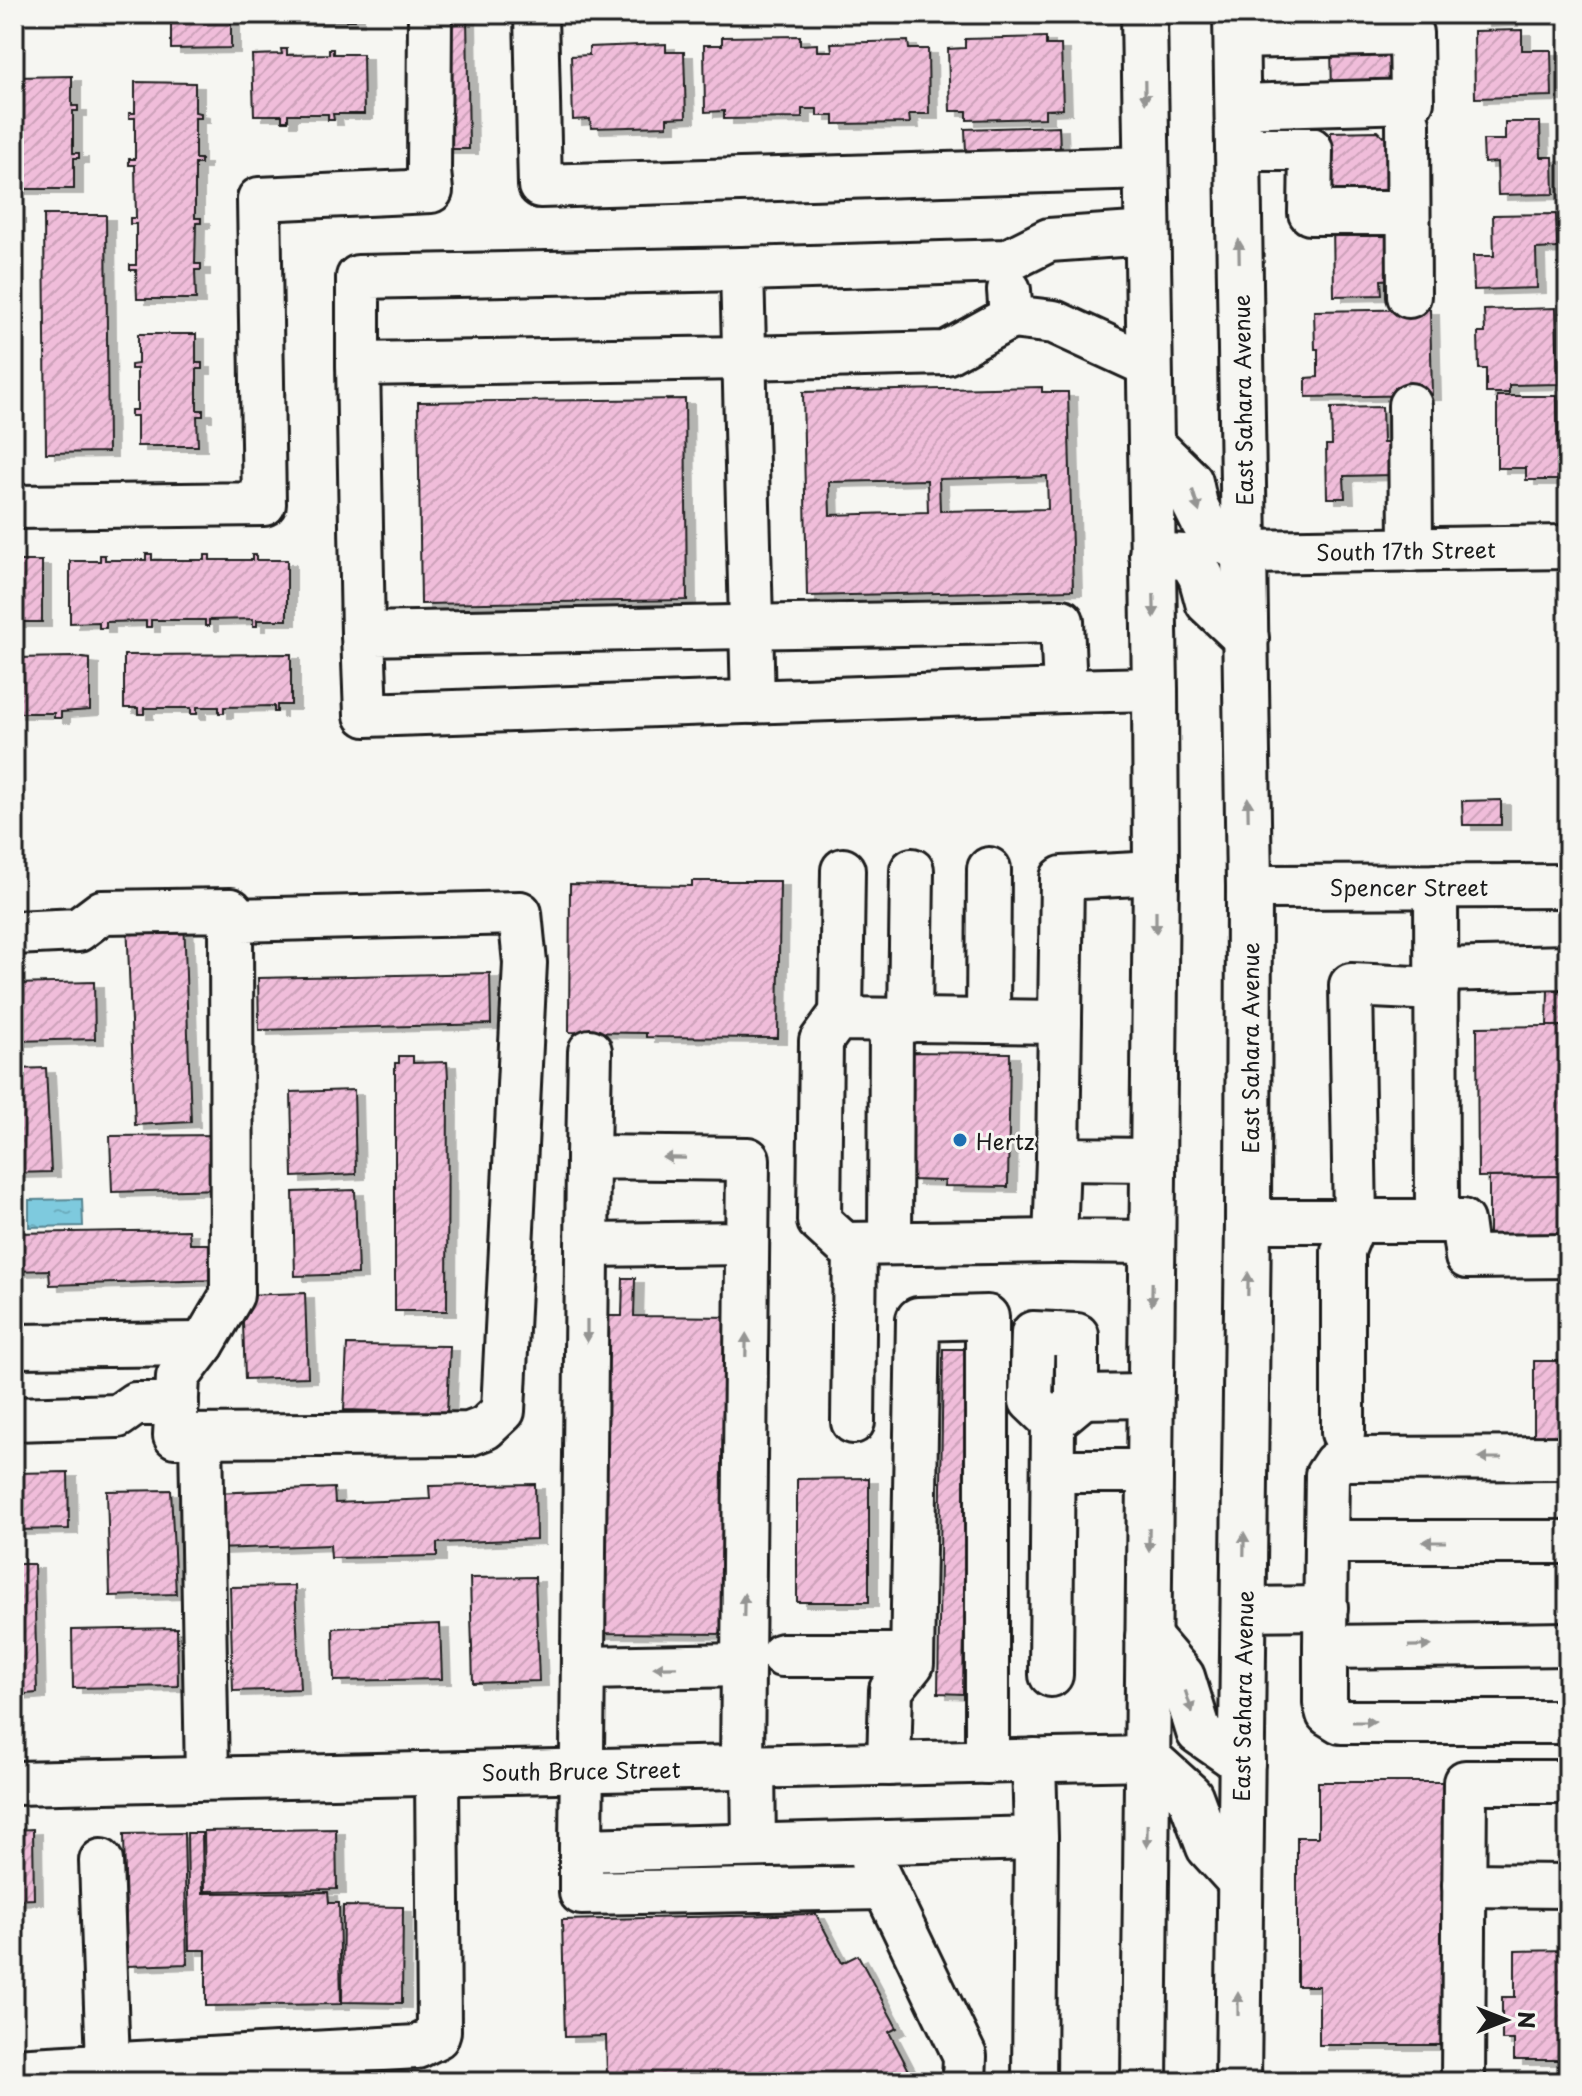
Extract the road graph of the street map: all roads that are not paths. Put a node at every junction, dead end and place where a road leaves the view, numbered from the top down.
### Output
1 (430, 14) edge
2 (536, 14) edge
3 (1144, 14) edge
4 (1403, 14) edge
5 (1236, 24) edge
6 (1313, 35) junction
7 (1314, 104) junction
8 (1237, 106) junction
9 (1408, 123) dead end
10 (1238, 149) junction
11 (1147, 168) junction
12 (1408, 213) junction
13 (1148, 233) junction
14 (1007, 261) junction
15 (742, 269) junction
16 (1409, 296) dead end
17 (1011, 317) junction
18 (744, 358) junction
19 (358, 364) junction
20 (1150, 366) junction
21 (1410, 405) dead end
22 (1151, 444) junction
23 (14, 507) edge
24 (1568, 547) edge
25 (1411, 550) junction
26 (1244, 552) junction
27 (1152, 555) junction
28 (753, 627) junction
29 (363, 634) junction
30 (1246, 638) junction
31 (1155, 689) junction
32 (1065, 691) junction
33 (753, 702) junction
34 (989, 869) dead end
35 (843, 870) dead end
36 (912, 870) dead end
37 (1156, 873) junction
38 (1436, 886) junction
39 (1568, 886) edge
40 (1249, 887) junction
41 (231, 920) junction
42 (14, 933) edge
43 (1568, 967) edge
44 (1437, 980) junction
45 (841, 1019) junction
46 (900, 1020) junction
47 (988, 1021) junction
48 (1060, 1022) junction
49 (590, 1051) dead end
50 (588, 1157) junction
51 (1058, 1159) junction
52 (1154, 1160) junction
53 (1248, 1221) junction
54 (1355, 1221) junction
55 (1437, 1221) junction
56 (1055, 1241) junction
57 (1152, 1242) junction
58 (747, 1243) junction
59 (872, 1243) junction
60 (587, 1245) junction
61 (1568, 1256) edge
62 (203, 1344) junction
63 (14, 1346) edge
64 (1151, 1396) junction
65 (14, 1419) edge
66 (189, 1420) junction
67 (853, 1422) dead end
68 (1343, 1433) dead end
69 (1568, 1458) edge
70 (1053, 1471) junction
71 (1150, 1471) junction
72 (1326, 1542) junction
73 (1568, 1542) edge
74 (1243, 1609) junction
75 (1326, 1627) junction
76 (1148, 1637) junction
77 (1568, 1644) edge
78 (912, 1655) junction
79 (762, 1660) junction
80 (584, 1668) junction
81 (1051, 1675) dead end
82 (1568, 1722) edge
83 (1148, 1758) junction
84 (1034, 1760) junction
85 (987, 1762) junction
86 (1242, 1762) junction
87 (889, 1764) junction
88 (747, 1767) junction
89 (583, 1770) junction
90 (437, 1774) junction
91 (207, 1778) junction
92 (1568, 1782) edge
93 (14, 1783) edge
94 (1036, 1838) junction
95 (863, 1843) junction
96 (754, 1845) junction
97 (581, 1850) junction
98 (101, 1861) dead end
99 (1239, 1880) junction
100 (1464, 1885) junction
101 (1568, 1886) edge
102 (884, 1888) junction
103 (14, 2070) edge
104 (92, 2071) edge
105 (964, 2082) edge
106 (1034, 2082) edge
107 (1144, 2082) edge
108 (1238, 2082) edge
109 (1433, 2082) edge
110 (1463, 2082) edge

1 - 23 street
2 - 11 street
3 -> 11 main road
4 - 5 street
5 - 6 street
5 - 8 main road, East Sahara Avenue
6 - 7 street
6 - 7 street
7 - 8 street
8 - 10 main road, East Sahara Avenue
9 - 12 street
10 - 12 street
26 -> 10 main road, East Sahara Avenue
11 - 13 main road
12 - 16 street
13 - 14 street
13 - 20 main road
14 - 15 street
14 - 17 street
15 - 18 street
15 - 19 street
17 - 18 street
17 - 20 street
18 - 19 street
18 - 28 street
19 - 29 street
20 - 22 main road
21 - 25 street
22 -> 26 main road
22 - 27 main road
24 - 25 street, South 17th Street
25 - 26 street, South 17th Street
26 - 30 main road, East Sahara Avenue
27 - 30 main road
27 -> 31 main road
28 - 29 street
28 - 32 street
28 - 33 street
29 - 33 street
40 -> 30 main road, East Sahara Avenue
31 - 32 street
31 - 37 main road
32 - 33 street
34 - 47 street
35 - 45 street
36 - 46 street
37 - 48 street
37 -> 52 main road
38 - 39 street, Spencer Street
38 - 40 street, Spencer Street
38 - 44 street
40 - 53 main road, East Sahara Avenue
41 - 42 street
41 - 62 street
41 - 66 street
43 - 44 street
44 - 54 street
44 - 55 street
45 - 46 street
45 - 59 street
46 - 47 street
46 - 59 street
47 - 48 street
48 - 51 street
49 - 50 street
58 -> 50 street
50 - 60 street
51 - 52 street
51 - 56 street
52 - 57 main road
53 - 54 street
74 -> 53 main road, East Sahara Avenue
54 - 55 street
54 - 68 street
55 - 61 street
56 - 57 street
56 - 59 street
57 -> 64 main road
58 - 60 street
79 -> 58 street
59 - 67 street
60 -> 80 street
62 - 63 street
62 - 66 street
64 - 70 street
64 - 71 main road
65 - 66 street
66 - 91 street
69 -> 72 street
70 - 71 street
70 - 81 street
71 -> 76 main road
73 -> 72 street
72 - 75 street
74 - 75 street
74 - 86 main road, East Sahara Avenue
75 -> 77 street
75 -> 82 street
76 - 83 main road
76 -> 86 main road
78 - 79 street
78 - 85 street
78 - 87 street
79 -> 80 street
79 - 88 street
80 - 89 street
83 - 84 street, South Bruce Street
83 - 99 main road
83 -> 107 main road
84 - 85 street, South Bruce Street
84 - 94 street
85 - 87 street, South Bruce Street
86 - 99 main road, East Sahara Avenue
87 - 88 street, South Bruce Street
88 - 89 street, South Bruce Street
88 - 96 street
89 - 90 street, South Bruce Street
89 - 97 street
90 - 91 street, South Bruce Street
90 - 104 street
91 - 93 street, South Bruce Street
92 - 100 street
94 - 95 street
94 - 106 street
95 - 96 street
95 - 102 street
96 - 97 street
97 - 102 street
98 - 104 street
108 -> 99 main road, East Sahara Avenue
100 - 101 street
100 - 110 street
102 - 105 street
103 - 104 street
109 - 110 street

